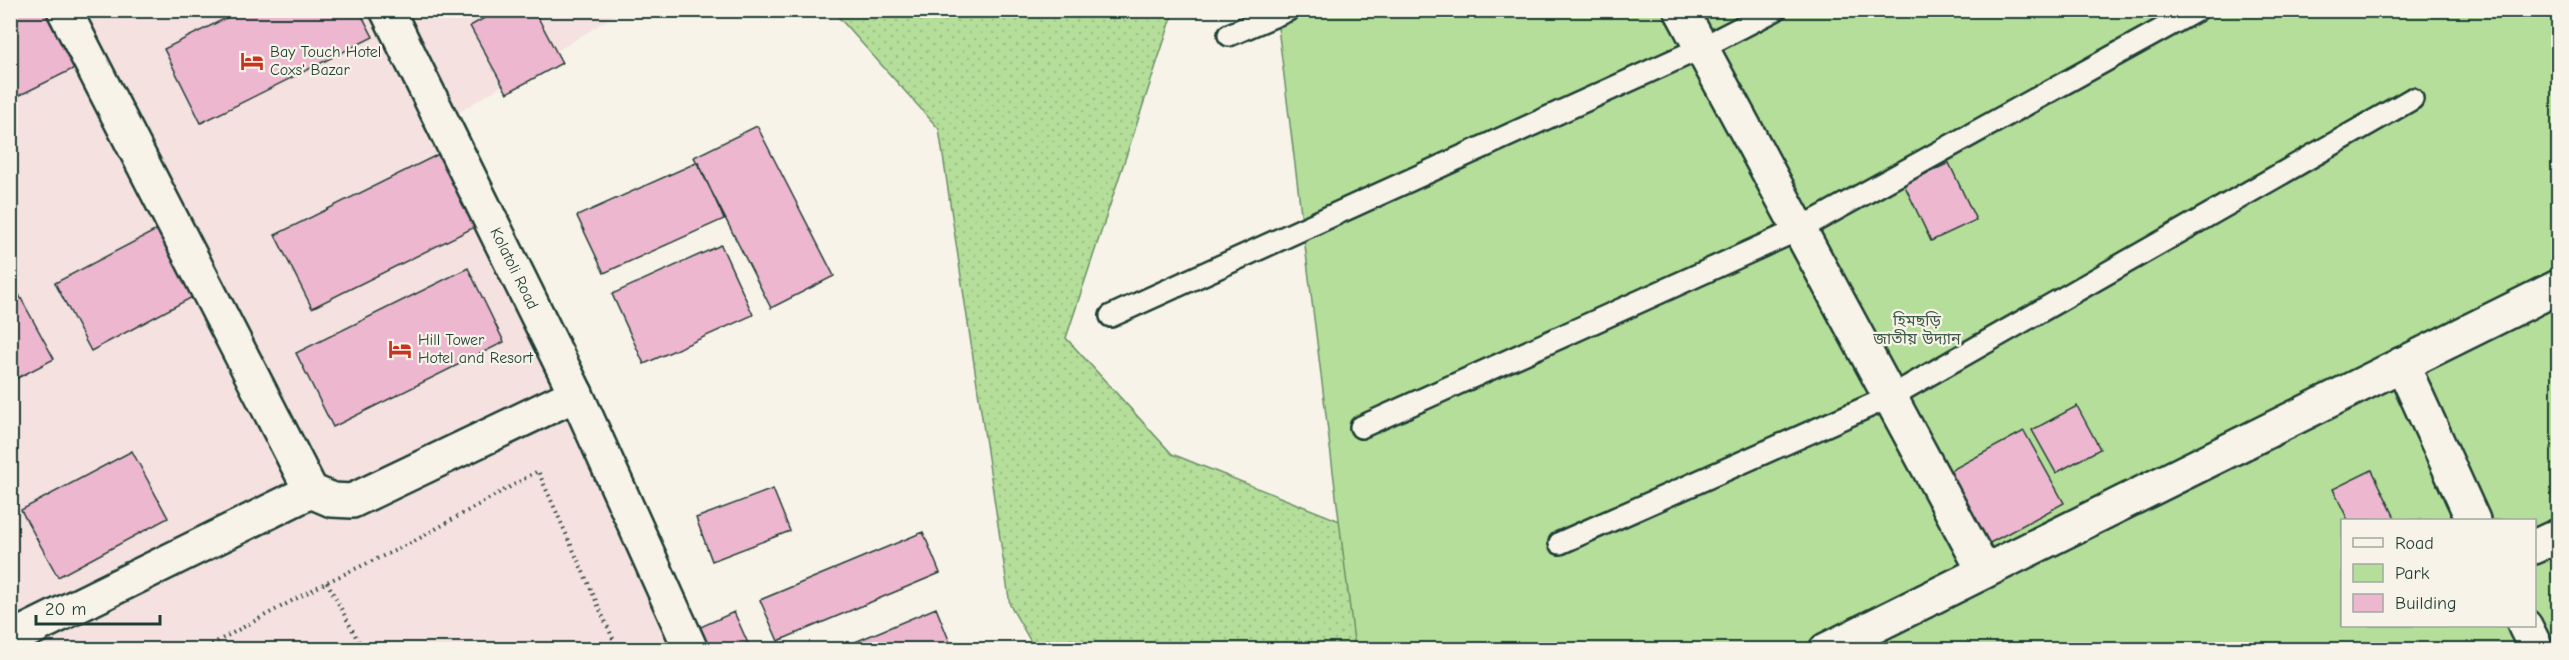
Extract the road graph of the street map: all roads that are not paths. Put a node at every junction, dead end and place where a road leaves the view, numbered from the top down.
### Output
1 (63, 10) edge
2 (387, 10) edge
3 (1288, 10) edge
4 (1681, 10) edge
5 (1775, 10) edge
6 (2197, 10) edge
7 (1229, 35) dead end
8 (1701, 48) junction
9 (2412, 99) dead end
10 (1800, 229) junction
11 (2559, 287) edge
12 (1111, 316) dead end
13 (2402, 364) junction
14 (576, 394) junction
15 (1890, 397) junction
16 (1361, 427) dead end
17 (311, 491) junction
18 (2473, 519) edge
19 (2559, 536) edge
20 (1560, 543) dead end
21 (2536, 547) edge
22 (1984, 571) junction
23 (14, 627) edge
24 (1884, 637) edge
25 (691, 650) edge
26 (1826, 650) edge

1 - 17 street
2 - 14 street, Kolatoli Road
3 - 7 lane
4 - 8 street
5 - 8 lane
6 - 10 lane
8 - 10 street
8 - 12 lane
9 - 15 lane
10 - 15 street
10 - 16 lane
11 - 13 street
13 - 18 street
13 - 22 street
14 - 17 street
14 - 25 street, Kolatoli Road
15 - 20 lane
15 - 22 street
17 - 23 street
19 - 21 street
22 - 24 street
24 - 26 street

